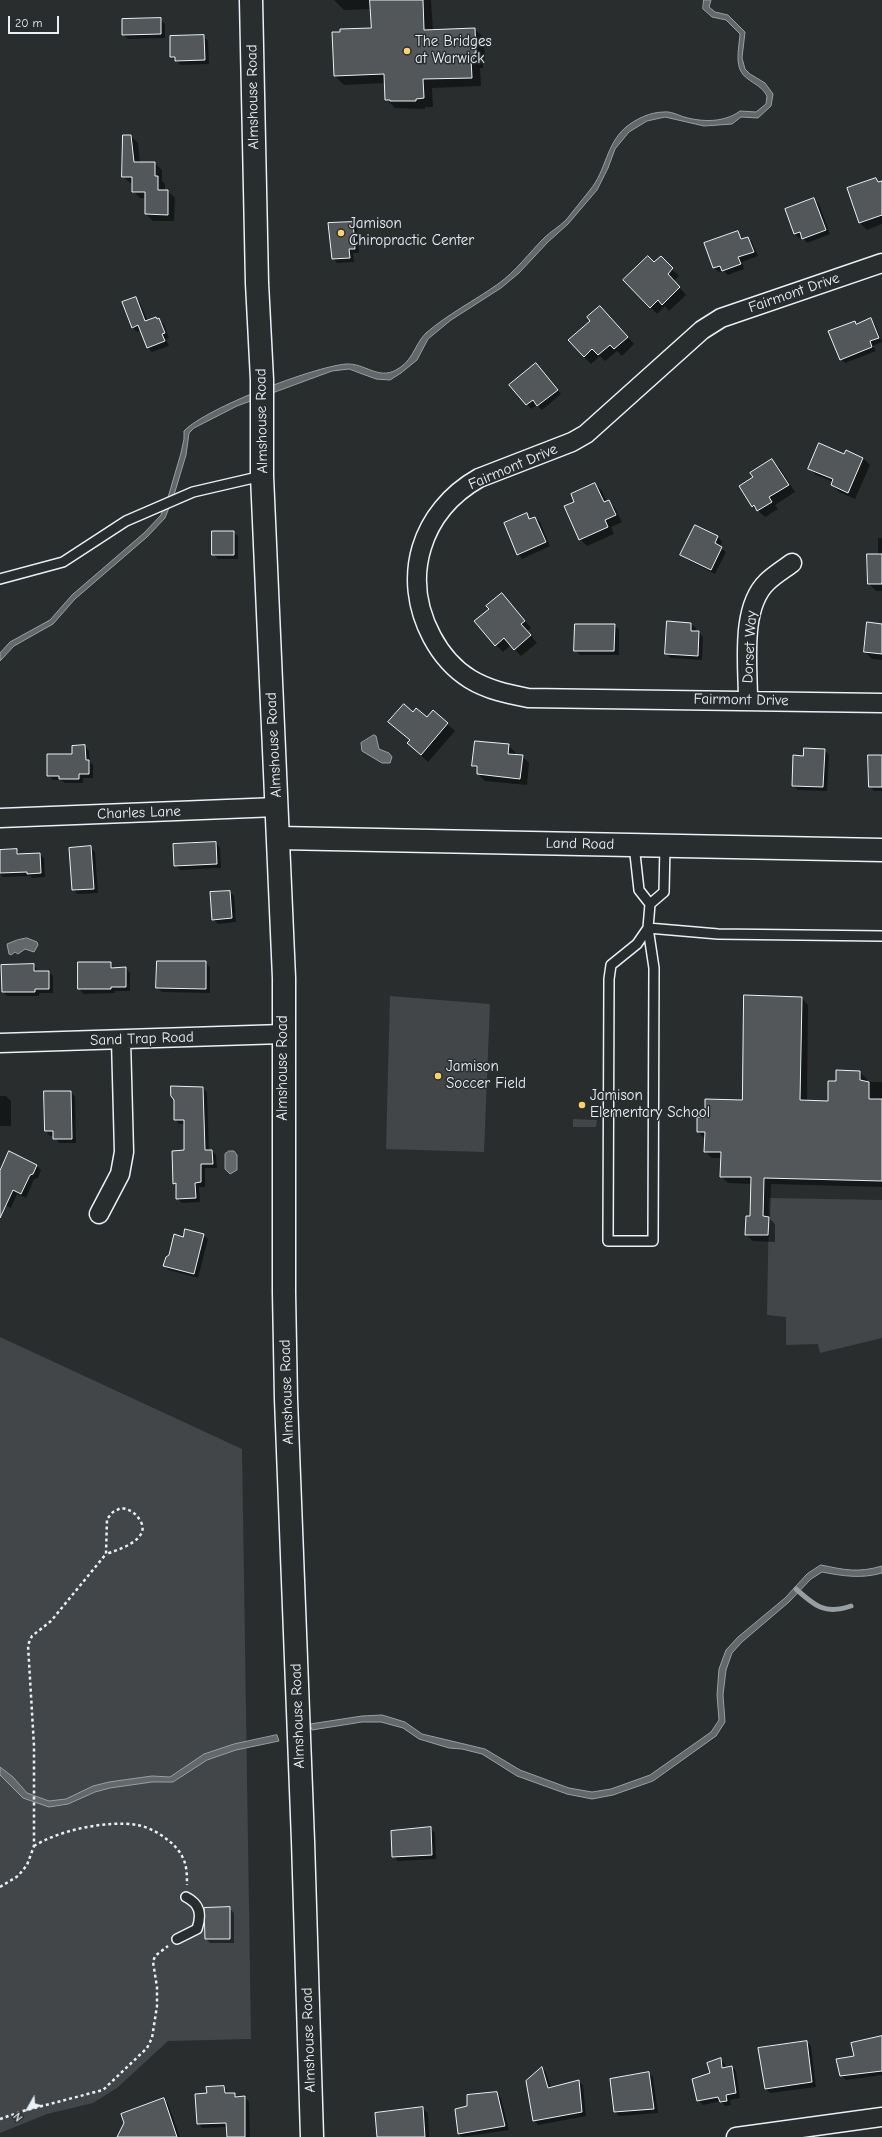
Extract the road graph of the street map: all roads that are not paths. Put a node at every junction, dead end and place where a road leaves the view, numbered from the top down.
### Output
1 (251, 0) edge
2 (882, 263) edge
3 (262, 476) junction
4 (792, 563) dead end
5 (0, 579) edge
6 (748, 700) junction
7 (882, 703) edge
8 (277, 807) junction
9 (0, 818) edge
10 (279, 838) junction
11 (634, 845) junction
12 (665, 846) junction
13 (882, 850) edge
14 (650, 904) junction
15 (648, 928) junction
16 (882, 936) edge
17 (283, 1034) junction
18 (121, 1040) junction
19 (0, 1043) edge
20 (99, 1214) dead end
21 (186, 1896) road end
22 (177, 1939) road end
23 (882, 2117) edge
24 (312, 2137) edge
25 (736, 2137) edge

1 - 3 main road, Almshouse Road
2 - 6 street, Fairmont Drive
3 - 5 lane
3 - 8 main road, Almshouse Road
4 - 6 street, Dorset Way
6 - 7 street, Fairmont Drive
8 - 9 street, Charles Lane
8 - 10 main road, Almshouse Road
10 - 11 main road, Land Road
10 - 17 main road, Almshouse Road
11 - 12 main road, Land Road
11 - 14 lane
12 - 13 main road, Land Road
12 - 14 lane
14 - 15 lane
15 - 15 lane
15 - 16 lane
17 - 18 street, Sand Trap Road
17 - 24 main road, Almshouse Road
18 - 19 street, Sand Trap Road
18 - 20 street
21 - 22 lane
23 - 25 street

